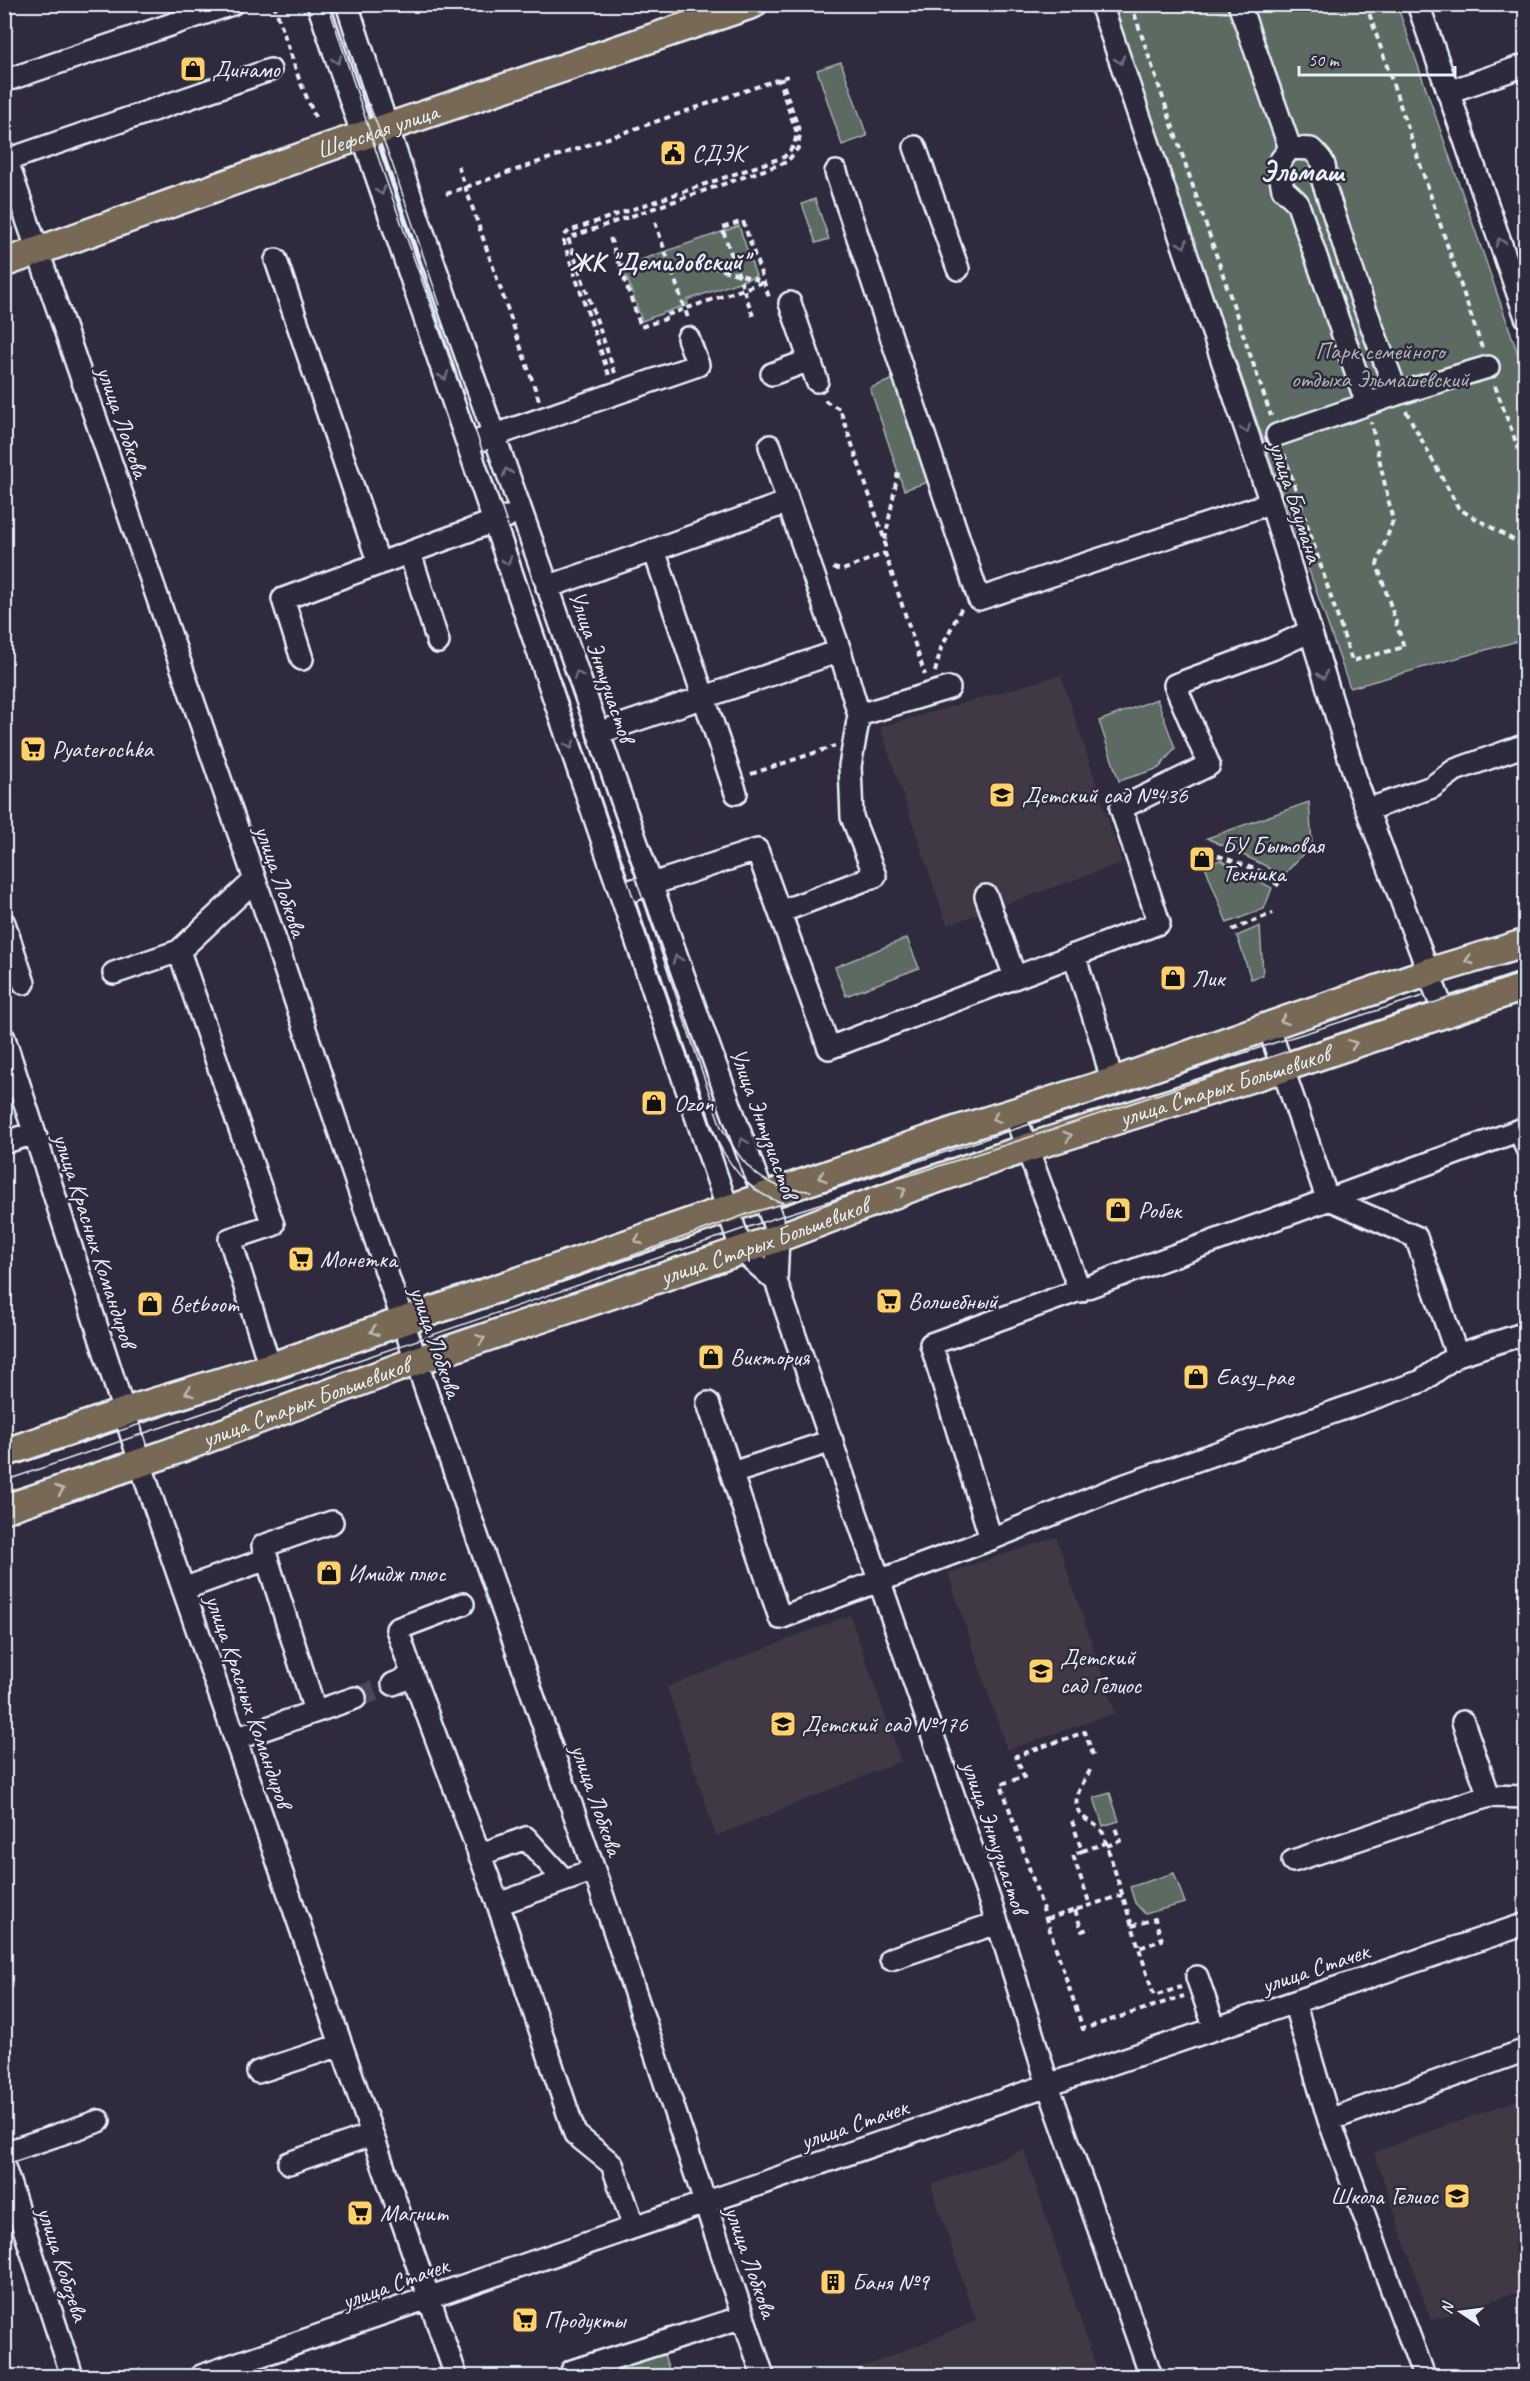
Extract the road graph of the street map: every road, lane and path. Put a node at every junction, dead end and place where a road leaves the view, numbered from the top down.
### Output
1 (232, 4) edge
2 (274, 4) edge
3 (318, 4) edge
4 (347, 4) edge
5 (753, 4) edge
6 (1101, 4) edge
7 (1131, 4) edge
8 (1239, 4) edge
9 (1366, 4) edge
10 (1418, 4) edge
11 (1526, 65) edge
12 (270, 70) dead end
13 (788, 76) dead end
14 (780, 79) junction
15 (4, 81) edge
16 (1448, 92) junction
17 (315, 117) dead end
18 (375, 132) junction
19 (915, 147) dead end
20 (1290, 148) junction
21 (6, 156) edge
22 (458, 166) dead end
23 (836, 172) dead end
24 (466, 188) junction
25 (446, 194) dead end
26 (655, 222) dead end
27 (610, 238) dead end
28 (37, 253) junction
29 (276, 260) dead end
30 (4, 263) edge
31 (619, 265) junction
32 (672, 269) junction
33 (958, 269) dead end
34 (738, 275) junction
35 (764, 282) junction
36 (743, 289) junction
37 (782, 306) joint
38 (685, 309) junction
39 (753, 316) dead end
40 (1526, 317) edge
41 (690, 333) joint
42 (810, 360) junction
43 (1488, 367) junction
44 (771, 374) dead end
45 (817, 381) joint
46 (618, 392) junction
47 (1397, 394) junction
48 (1367, 404) junction
49 (545, 417) junction
50 (494, 435) junction
51 (1277, 435) junction
52 (468, 445) junction
53 (770, 446) dead end
54 (1526, 469) edge
55 (898, 472) dead end
56 (788, 502) junction
57 (1271, 503) junction
58 (521, 512) junction
59 (494, 522) junction
60 (885, 541) junction
61 (1526, 547) edge
62 (654, 550) junction
63 (410, 553) junction
64 (885, 553) junction
65 (379, 564) junction
66 (843, 570) dead end
67 (547, 586) junction
68 (964, 603) dead end
69 (1309, 632) junction
70 (438, 642) dead end
71 (840, 651) junction
72 (302, 659) dead end
73 (940, 690) junction
74 (703, 697) junction
75 (859, 715) junction
76 (598, 733) junction
77 (855, 739) junction
78 (1526, 745) edge
79 (734, 787) joint
80 (1366, 810) junction
81 (1209, 852) dead end
82 (255, 880) junction
83 (651, 884) junction
84 (1282, 888) dead end
85 (621, 894) junction
86 (986, 896) dead end
87 (780, 912) junction
88 (1274, 913) dead end
89 (4, 923) edge
90 (1232, 930) dead end
91 (1526, 943) edge
92 (179, 951) junction
93 (1074, 955) junction
94 (1429, 972) junction
95 (114, 973) dead end
96 (1015, 977) junction
97 (24, 983) dead end
98 (1526, 986) edge
99 (1444, 1013) junction
100 (4, 1038) edge
101 (1274, 1043) dead end
102 (1283, 1068) junction
103 (1112, 1082) junction
104 (34, 1133) junction
105 (1024, 1139) junction
106 (9, 1141) dead end
107 (1526, 1147) edge
108 (764, 1197) junction
109 (1327, 1198) junction
110 (728, 1209) junction
111 (778, 1238) junction
112 (742, 1251) junction
113 (776, 1281) junction
114 (1080, 1291) junction
115 (403, 1322) junction
116 (1526, 1333) edge
117 (1457, 1354) junction
118 (416, 1361) junction
119 (270, 1367) junction
120 (708, 1403) dead end
121 (124, 1412) junction
122 (832, 1442) junction
123 (4, 1453) edge
124 (140, 1463) junction
125 (732, 1473) junction
126 (4, 1509) edge
127 (332, 1522) dead end
128 (992, 1539) junction
129 (267, 1559) junction
130 (880, 1581) junction
131 (183, 1590) junction
132 (463, 1604) dead end
133 (413, 1676) junction
134 (393, 1683) tunnel mouth
135 (355, 1698) tunnel mouth
136 (315, 1711) junction
137 (1463, 1722) dead end
138 (235, 1739) junction
139 (1093, 1755) dead end
140 (1090, 1770) dead end
141 (1489, 1796) junction
142 (1526, 1797) edge
143 (1072, 1821) dead end
144 (1114, 1825) dead end
145 (1107, 1845) junction
146 (1082, 1851) junction
147 (479, 1855) junction
148 (1293, 1861) dead end
149 (594, 1870) junction
150 (564, 1880) junction
151 (1122, 1895) junction
152 (498, 1904) junction
153 (1090, 1905) junction
154 (1075, 1910) junction
155 (1047, 1919) junction
156 (997, 1923) junction
157 (1526, 1924) edge
158 (1132, 1926) junction
159 (1091, 1928) dead end
160 (1139, 1948) junction
161 (891, 1959) dead end
162 (1199, 1983) junction
163 (1294, 2002) junction
164 (1215, 2029) junction
165 (341, 2045) junction
166 (1526, 2050) edge
167 (258, 2072) dead end
168 (1048, 2085) junction
169 (1329, 2120) junction
170 (99, 2121) dead end
171 (371, 2135) junction
172 (4, 2153) edge
173 (289, 2163) dead end
174 (4, 2167) edge
175 (704, 2203) junction
176 (634, 2227) junction
177 (427, 2299) junction
178 (743, 2317) junction
179 (572, 2371) dead end
180 (72, 2376) edge
181 (201, 2376) edge
182 (456, 2376) edge
183 (763, 2376) edge
184 (1151, 2376) edge
185 (1424, 2376) edge

1 - 15 street
2 - 17 path
3 -> 18 street, Улица Энтузиастов
4 - 18 street, Улица Энтузиастов
5 - 18 main road, Шефская улица
6 -> 57 street, улица Баумана
7 - 51 path
8 - 20 street
9 - 43 path
10 - 16 street
11 - 16 street
12 - 21 street
13 - 14 path
14 - 24 path
14 - 46 path
40 -> 16 street
18 - 28 main road, Шефская улица
18 - 50 street, Улица Энтузиастов
18 -> 52 street, Улица Энтузиастов
19 - 33 street
20 - 47 street
20 - 48 street
21 - 28 street, улица Лобкова
22 - 24 path
23 - 57 street
24 - 25 path
24 - 49 path
26 - 32 path
27 - 31 path
28 - 30 main road, Шефская улица
28 - 82 street, улица Лобкова
29 - 65 street
31 - 32 path
31 - 38 path
32 - 34 path
32 - 38 path
34 - 35 path
34 - 35 path
34 - 36 path
35 - 36 path
35 - 37 path
36 - 38 path
36 - 39 path
37 - 42 street
38 - 41 path
41 - 46 street
42 - 44 street
42 - 45 street
43 - 47 street
43 - 54 path
45 - 60 path
46 - 49 street
47 - 48 street
47 - 61 path
48 - 51 street
48 - 51 path
49 - 50 street
50 - 52 street
58 -> 50 street, Улица Энтузиастов
52 - 59 street, Улица Энтузиастов
53 - 56 street
55 - 60 path
56 - 62 street
56 - 71 street
57 - 69 street, улица Баумана
58 - 59 street
58 - 67 street, Улица Энтузиастов
59 - 63 street
59 -> 85 street, Улица Энтузиастов
60 - 64 path
62 - 67 street
62 - 74 street
63 - 65 street
63 - 70 street
64 - 66 path
64 - 73 path
65 - 72 street
76 -> 67 street, Улица Энтузиастов
68 - 73 path
69 -> 80 street, улица Баумана
69 - 93 street
71 - 74 street
71 - 75 street
73 - 75 street
74 - 76 street
74 - 79 street
75 - 77 street
76 - 83 street, Улица Энтузиастов
77 - 79 path
77 - 87 street
78 - 80 street
80 - 94 street, улица Баумана
81 - 84 path
82 - 92 street
82 - 115 street, улица Лобкова
83 - 85 street
83 - 87 street
108 -> 83 street, Улица Энтузиастов
85 - 110 street, Улица Энтузиастов
86 - 96 street
87 - 96 street
88 - 90 path
89 - 97 street
91 -> 94 main road, улица Старых Большевиков
92 - 95 street
92 - 119 street
93 - 96 street
93 - 103 street
94 - 99 street, улица Баумана
94 -> 103 main road, улица Старых Большевиков
98 - 99 main road, улица Старых Большевиков
102 -> 99 main road, улица Старых Большевиков
100 - 104 street, улица Красных Командиров
101 - 102 street
105 -> 102 main road, улица Старых Большевиков
102 - 109 street
103 -> 108 main road, улица Старых Большевиков
104 - 106 street
104 - 121 street, улица Красных Командиров
111 -> 105 main road, улица Старых Большевиков
105 - 114 street
107 - 109 street
108 - 110 main road, улица Старых Большевиков
108 - 111 street, Улица Энтузиастов
109 - 114 street
109 - 117 street
110 - 112 street, Улица Энтузиастов
110 -> 115 main road, улица Старых Большевиков
111 - 112 main road, улица Старых Большевиков
111 - 113 street, Улица Энтузиастов
112 - 113 street
118 -> 112 main road, улица Старых Большевиков
113 - 122 street, улица Энтузиастов
114 - 128 street
115 - 118 street, улица Лобкова
115 -> 119 main road, улица Старых Большевиков
116 - 117 street
117 - 128 street
118 - 124 main road, улица Старых Большевиков
118 - 149 street, улица Лобкова
119 -> 121 main road, улица Старых Большевиков
120 - 125 street
121 - 123 main road, улица Старых Большевиков
121 - 124 street, улица Красных Командиров
122 - 125 street
122 - 130 street, улица Энтузиастов
126 -> 124 main road, улица Старых Большевиков
124 - 131 street, улица Красных Командиров
125 - 130 street
127 - 129 street
128 - 130 street
129 - 131 street
129 - 136 street
130 - 156 street, улица Энтузиастов
131 - 138 street, улица Красных Командиров
132 - 133 street
133 - 134 street
133 - 147 street
135 - 136 street
136 - 138 street
137 - 141 street
138 - 165 street, улица Красных Командиров
139 - 155 path
140 - 145 path
141 - 142 street
141 - 148 street
143 - 146 path
144 - 145 path
145 - 146 path
145 - 151 path
146 - 153 path
147 - 150 street
147 - 152 street
149 - 150 street
149 - 175 street, улица Лобкова
150 - 152 street
151 - 153 path
151 - 158 path
152 - 176 street
153 - 154 path
154 - 155 path
154 - 159 path
155 - 162 path
156 - 161 street
156 - 168 street, улица Энтузиастов
157 - 163 street, улица Стачек
158 - 160 path
158 - 160 path
160 - 162 path
162 - 164 street
163 - 164 street, улица Стачек
163 - 169 street
164 - 168 street, улица Стачек
165 - 167 street
165 - 171 street, улица Красных Командиров
166 - 169 street
168 - 175 street, улица Стачек
168 - 184 street, улица Энтузиастов
169 - 185 street
170 - 172 street
171 - 173 street
171 - 177 street, улица Красных Командиров
174 - 180 street, улица Кобозева
175 - 176 street, улица Стачек
175 - 178 street, улица Лобкова
176 - 177 street, улица Стачек
177 - 181 street, улица Стачек
177 - 182 street, улица Красных Командиров
178 - 179 street
178 - 183 street, улица Лобкова

